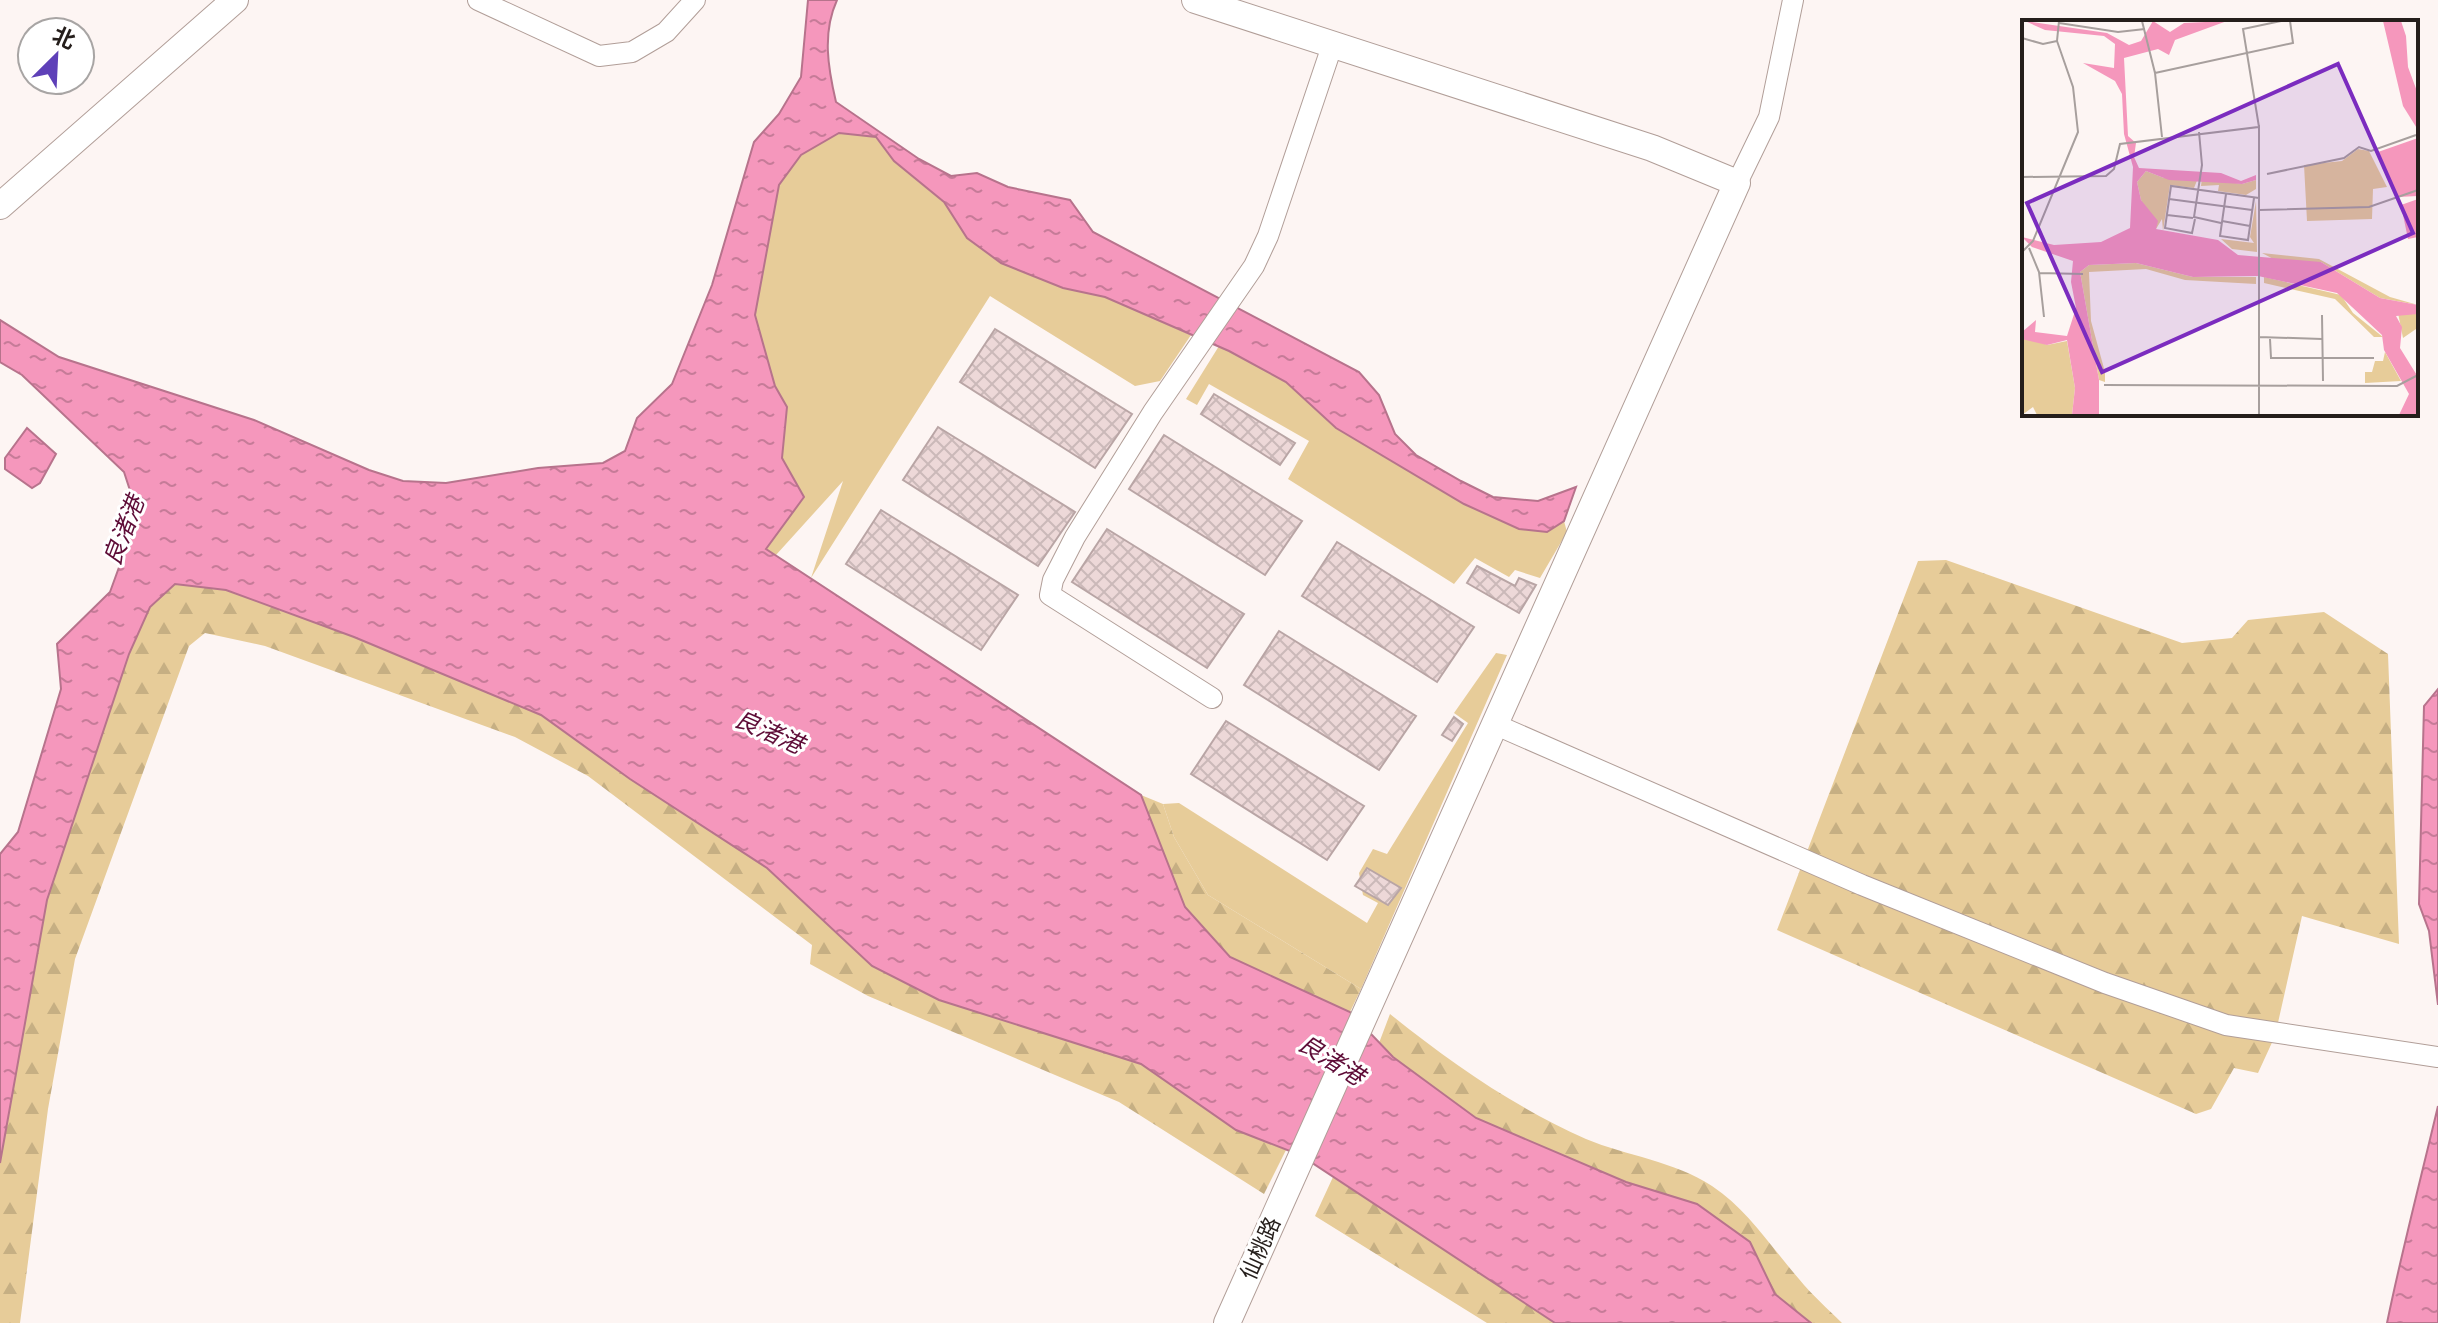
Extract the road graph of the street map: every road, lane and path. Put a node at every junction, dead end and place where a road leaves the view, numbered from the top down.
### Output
1 (235, 0) edge
2 (478, 0) edge
3 (695, 0) edge
4 (1195, 0) edge
5 (1793, 0) edge
6 (1333, 43) junction
7 (1737, 183) junction
8 (0, 206) edge
9 (1212, 698) dead end
10 (1494, 724) junction
11 (2435, 1057) edge
12 (1227, 1323) edge

1 - 8 street
2 - 3 street
4 - 6 street
5 - 7 street
6 - 7 street
6 - 9 street
7 - 10 street, 仙桃路
10 - 11 street
10 - 12 street, 仙桃路

